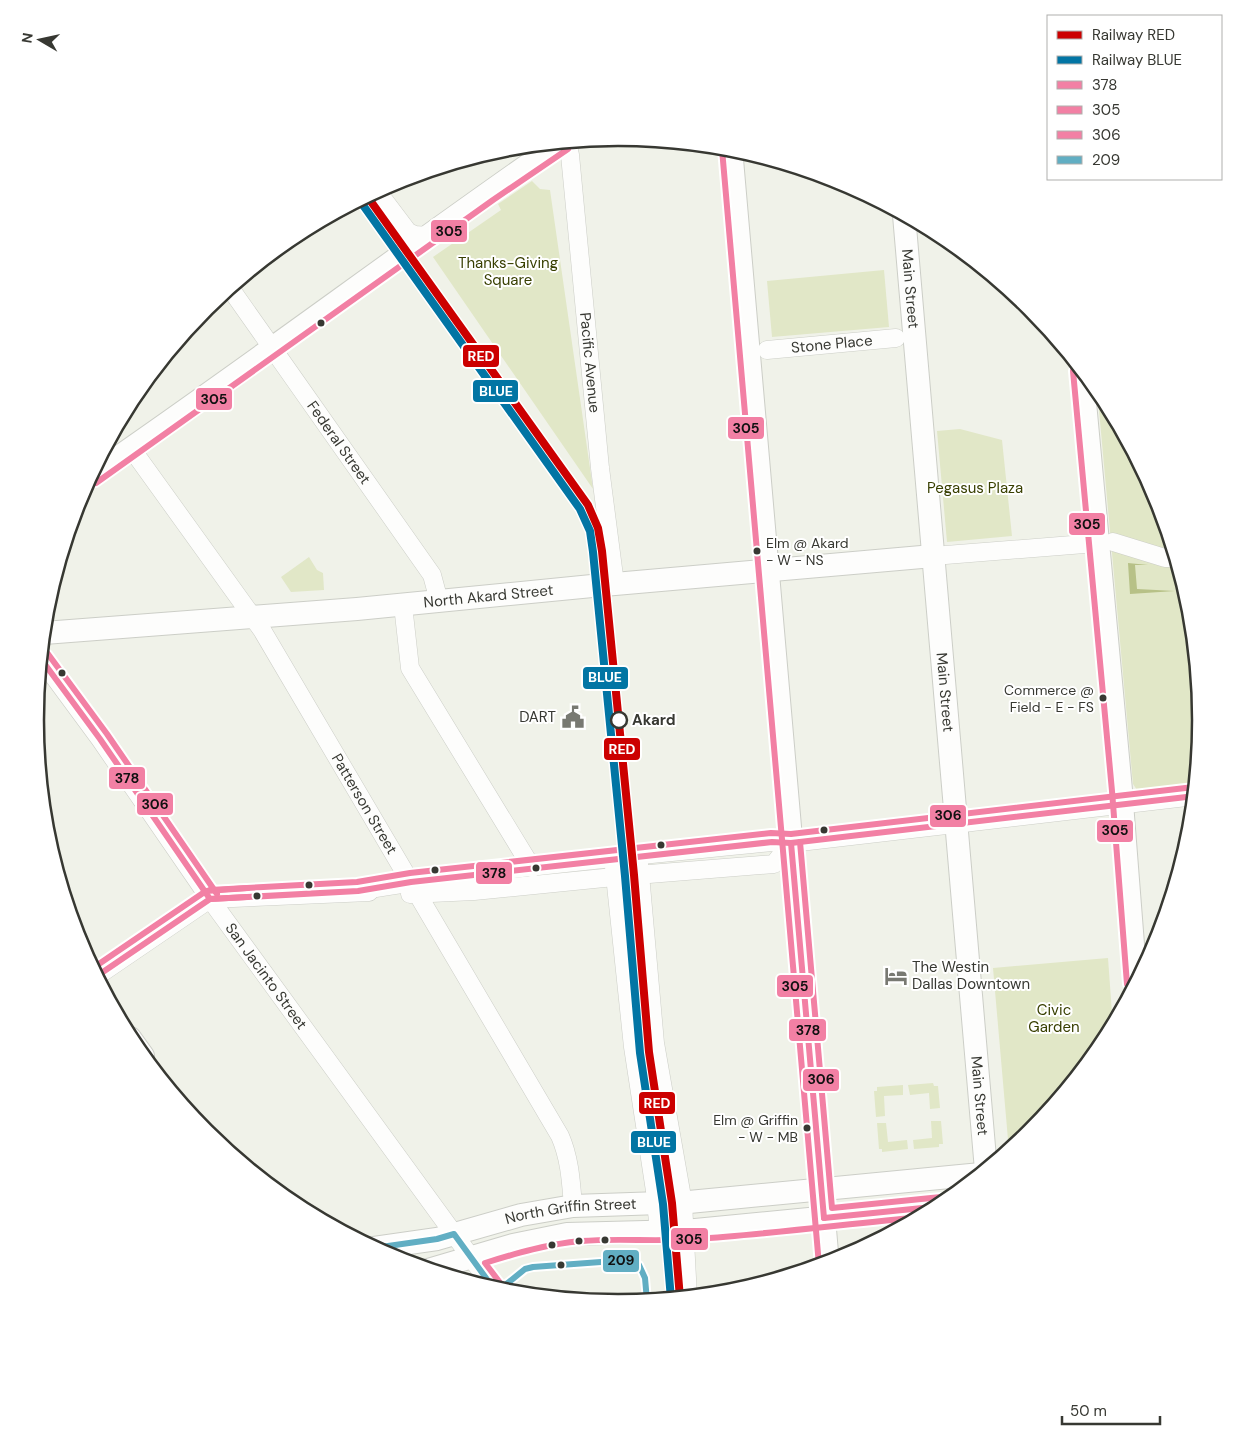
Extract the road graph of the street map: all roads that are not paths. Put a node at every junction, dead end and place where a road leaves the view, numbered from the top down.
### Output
1 (567, 148) edge
2 (550, 150) edge
3 (732, 157) edge
4 (382, 197) edge
5 (905, 222) edge
6 (426, 236) junction
7 (234, 294) edge
8 (896, 338) dead end
9 (272, 348) junction
10 (767, 350) dead end
11 (1084, 385) edge
12 (131, 448) junction
13 (102, 468) edge
14 (1105, 542) junction
15 (933, 556) junction
16 (1170, 558) edge
17 (767, 571) junction
18 (615, 584) junction
19 (439, 601) junction
20 (403, 605) junction
21 (253, 617) junction
22 (51, 632) edge
23 (47, 667) edge
24 (1188, 797) edge
25 (1122, 804) junction
26 (956, 824) junction
27 (792, 843) junction
28 (638, 856) junction
29 (613, 858) junction
30 (532, 868) junction
31 (640, 875) junction
32 (615, 877) junction
33 (415, 888) junction
34 (210, 899) junction
35 (1135, 972) edge
36 (102, 973) edge
37 (985, 1162) edge
38 (969, 1175) edge
39 (821, 1190) junction
40 (657, 1203) junction
41 (683, 1203) junction
42 (573, 1206) junction
43 (922, 1208) edge
44 (824, 1218) junction
45 (685, 1231) junction
46 (659, 1232) junction
47 (454, 1234) junction
48 (388, 1246) edge
49 (827, 1255) edge
50 (471, 1258) junction
51 (440, 1267) edge
52 (487, 1280) edge
53 (688, 1291) edge

1 - 18 street, Pacific Avenue
2 - 6 main road
3 - 17 main road
4 - 6 street
5 - 15 main road, Main Street
6 - 9 main road
7 - 9 street, Federal Street
8 - 10 street, Stone Place
9 - 12 main road
9 - 19 street, Federal Street
11 - 14 main road
12 - 13 main road
12 - 21 street, Patterson Street
14 - 15 street
14 - 16 street
14 - 25 main road
15 - 17 main road, North Akard Street
15 - 26 main road, Main Street
17 - 18 main road, North Akard Street
17 - 27 main road
18 - 19 main road, North Akard Street
19 - 20 main road, North Akard Street
20 - 21 main road, North Akard Street
20 - 30 street
21 - 22 main road, North Akard Street
21 - 33 street, Patterson Street
23 - 34 street, San Jacinto Street
24 - 25 street
25 - 26 street
25 - 35 main road
26 - 27 street
26 - 37 main road, Main Street
27 - 28 street
27 - 31 street
27 - 39 main road
28 - 29 street
28 - 31 street
29 - 30 street
29 - 32 street
30 - 33 street
31 - 32 street
31 - 41 street
32 - 33 street
32 - 40 street
33 - 34 street
33 - 42 street, Patterson Street
34 - 36 street
34 - 47 street, San Jacinto Street
38 - 39 main road, North Griffin Street
39 - 41 main road, North Griffin Street
39 - 44 main road
40 - 41 main road, North Griffin Street
40 - 42 main road, North Griffin Street
40 - 46 street
41 - 45 street
42 - 47 main road, North Griffin Street
43 - 44 main road, North Griffin Street
44 - 45 main road, North Griffin Street
44 - 49 main road
45 - 46 main road, North Griffin Street
45 - 53 street
46 - 50 main road, North Griffin Street
47 - 48 main road, North Griffin Street
47 - 50 street, San Jacinto Street
50 - 51 main road, North Griffin Street
50 - 52 street, San Jacinto Street

